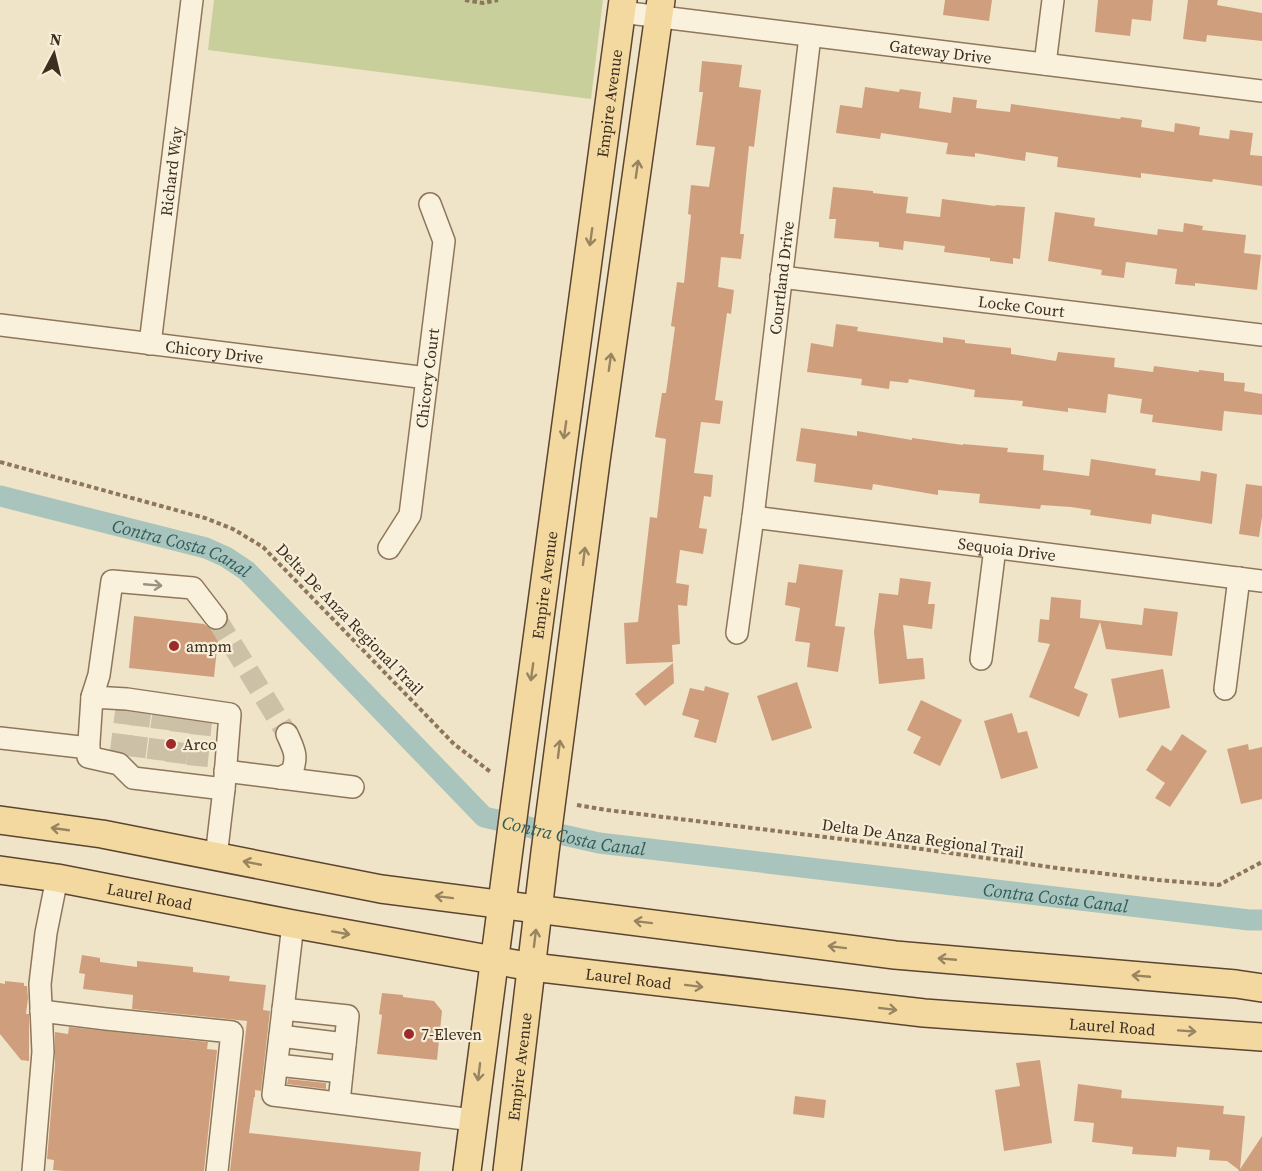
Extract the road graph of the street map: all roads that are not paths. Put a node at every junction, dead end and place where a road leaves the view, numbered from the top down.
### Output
1 (192, 0) edge
2 (1053, 0) edge
3 (622, 6) edge
4 (660, 8) edge
5 (810, 36) junction
6 (1045, 64) junction
7 (1262, 91) edge
8 (430, 204) dead end
9 (781, 277) junction
10 (0, 325) edge
11 (1262, 335) edge
12 (150, 344) junction
13 (427, 378) junction
14 (753, 517) junction
15 (389, 548) dead end
16 (995, 548) junction
17 (1239, 578) junction
18 (1262, 580) edge
19 (216, 618) tunnel mouth
20 (737, 633) dead end
21 (981, 658) dead end
22 (1225, 689) dead end
23 (92, 697) junction
24 (287, 734) tunnel mouth
25 (0, 738) edge
26 (89, 748) junction
27 (280, 778) junction
28 (224, 780) junction
29 (353, 787) dead end
30 (0, 820) edge
31 (216, 857) junction
32 (0, 870) edge
33 (57, 878) junction
34 (502, 904) junction
35 (539, 909) junction
36 (292, 924) junction
37 (494, 960) junction
38 (532, 967) junction
39 (1262, 988) edge
40 (283, 1009) junction
41 (41, 1011) junction
42 (280, 1036) junction
43 (1262, 1036) edge
44 (345, 1044) junction
45 (277, 1065) junction
46 (342, 1072) junction
47 (339, 1102) junction
48 (473, 1120) junction
49 (33, 1171) edge
50 (217, 1171) edge
51 (467, 1171) edge
52 (507, 1171) edge

1 - 12 street, Richard Way
2 - 6 street
3 - 4 street, Gateway Drive
3 -> 34 main road, Empire Avenue
4 - 5 street, Gateway Drive
35 -> 4 main road, Empire Avenue
5 - 6 street, Gateway Drive
5 - 9 street, Courtland Drive
6 - 7 street, Gateway Drive
8 - 13 street, Chicory Court
9 - 11 street, Locke Court
9 - 14 street, Courtland Drive
10 - 12 street, Chicory Drive
12 - 13 street, Chicory Drive
13 - 15 street, Chicory Court
14 - 16 street, Sequoia Drive
14 - 20 street, Courtland Drive
16 - 17 street, Sequoia Drive
16 - 21 street
17 - 18 street, Sequoia Drive
17 - 22 street
23 -> 19 street
23 - 26 street
23 - 28 street
24 - 27 street
25 - 26 street
26 - 28 street
27 - 28 street
27 - 29 street
28 - 31 street
31 -> 30 main road
34 -> 31 main road
32 - 33 main road, Laurel Road
33 - 36 main road, Laurel Road
33 - 41 street
34 - 35 main road
34 - 37 main road, Empire Avenue
38 -> 35 main road, Empire Avenue
39 -> 35 main road
36 -> 37 main road, Laurel Road
36 - 40 street
37 - 38 main road, Laurel Road
37 -> 48 main road, Empire Avenue
38 -> 43 main road, Laurel Road
38 - 52 main road, Empire Avenue
40 - 42 street
40 - 44 street
41 - 49 street
41 - 50 street
42 - 44 street
42 - 45 street
44 - 46 street
45 - 46 street
45 - 47 street
46 - 47 street
47 - 48 street
48 - 51 main road, Empire Avenue

